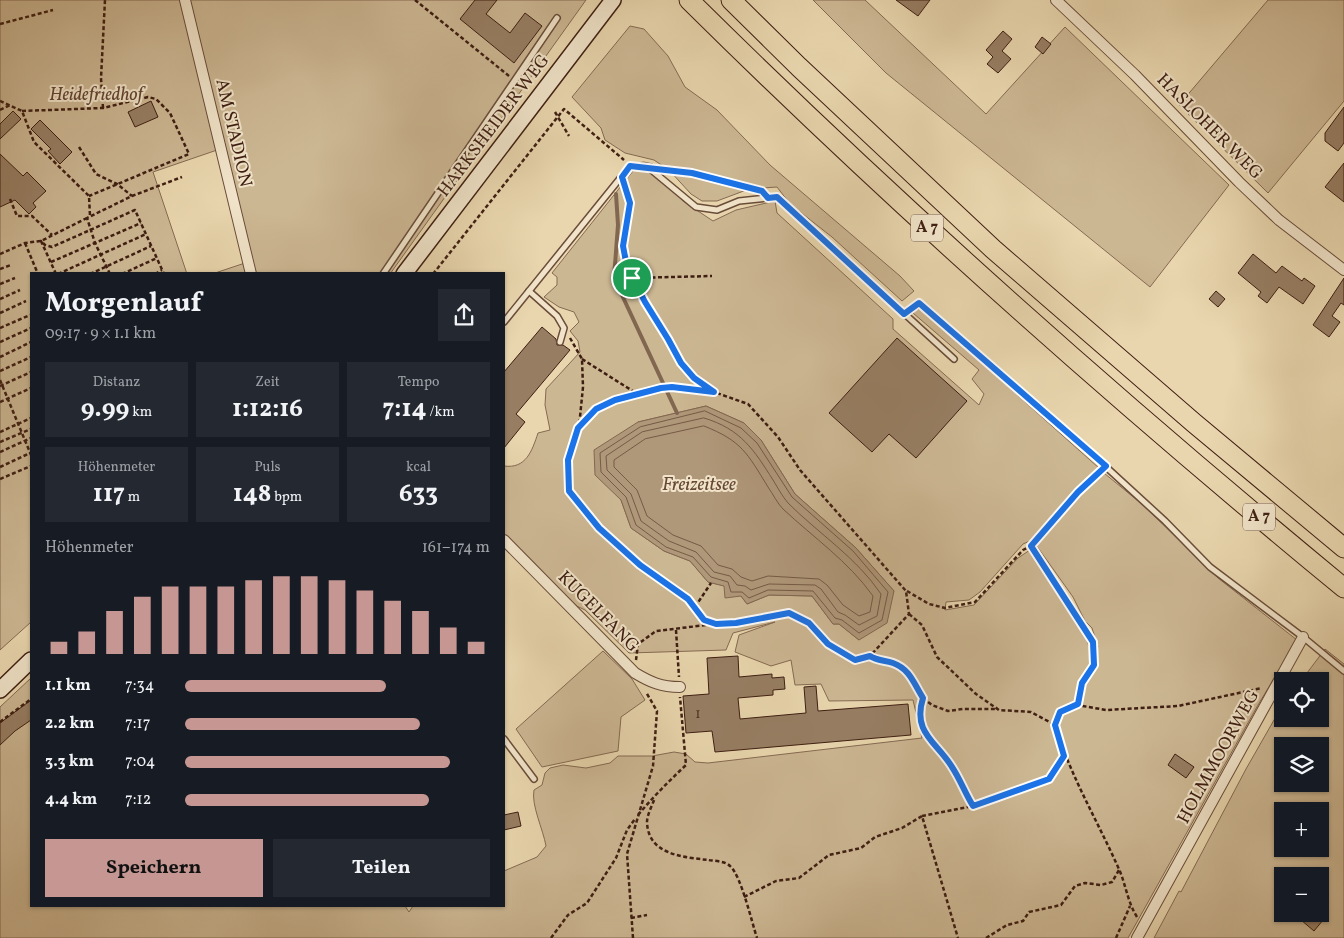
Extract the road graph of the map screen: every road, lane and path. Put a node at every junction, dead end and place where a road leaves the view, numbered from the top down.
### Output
1 (105, 0) edge
2 (185, 0) edge
3 (415, 0) edge
4 (613, 0) edge
5 (689, 0) edge
6 (731, 0) edge
7 (1056, 0) edge
8 (53, 10) dead end
9 (557, 18) dead end
10 (0, 24) edge
11 (514, 80) junction
12 (0, 101) edge
13 (10, 105) junction
14 (103, 108) junction
15 (0, 110) edge
16 (22, 111) junction
17 (556, 112) dead end
18 (559, 117) junction
19 (569, 136) dead end
20 (79, 147) dead end
21 (630, 166) junction
22 (649, 168) junction
23 (182, 177) dead end
24 (622, 177) junction
25 (117, 184) junction
26 (89, 196) junction
27 (132, 196) junction
28 (768, 198) junction
29 (10, 199) dead end
30 (89, 217) junction
31 (141, 223) junction
32 (92, 230) junction
33 (146, 234) junction
34 (52, 236) junction
35 (41, 240) junction
36 (25, 243) junction
37 (95, 243) junction
38 (151, 246) junction
39 (0, 254) edge
40 (101, 254) junction
41 (157, 258) junction
42 (51, 262) junction
43 (10, 265) dead end
44 (106, 266) junction
45 (0, 269) edge
46 (1344, 270) edge
47 (37, 272) edge
48 (56, 272) edge
49 (61, 272) edge
50 (94, 272) edge
51 (109, 272) edge
52 (126, 272) edge
53 (163, 272) edge
54 (251, 272) edge
55 (384, 272) edge
56 (406, 272) edge
57 (436, 272) edge
58 (712, 276) dead end
59 (15, 278) dead end
60 (632, 278) junction
61 (0, 284) edge
62 (20, 290) dead end
63 (529, 291) junction
64 (0, 298) edge
65 (26, 301) dead end
66 (0, 313) edge
67 (904, 314) junction
68 (30, 315) edge
69 (505, 321) edge
70 (0, 328) edge
71 (30, 328) edge
72 (564, 328) junction
73 (0, 342) edge
74 (30, 342) edge
75 (560, 342) dead end
76 (0, 357) edge
77 (30, 357) edge
78 (582, 359) junction
79 (954, 359) dead end
80 (0, 371) edge
81 (30, 372) edge
82 (0, 380) edge
83 (1, 386) edge
84 (30, 388) edge
85 (714, 392) junction
86 (639, 395) junction
87 (8, 399) junction
88 (0, 402) edge
89 (30, 418) edge
90 (18, 424) junction
91 (578, 428) junction
92 (30, 429) edge
93 (0, 432) edge
94 (22, 433) junction
95 (30, 438) edge
96 (25, 440) junction
97 (0, 442) edge
98 (0, 452) edge
99 (30, 452) edge
100 (30, 454) edge
101 (30, 466) edge
102 (1106, 466) junction
103 (0, 467) edge
104 (0, 480) edge
105 (1269, 486) junction
106 (1344, 532) edge
107 (505, 541) edge
108 (1031, 546) junction
109 (1344, 548) edge
110 (711, 582) dead end
111 (1344, 588) edge
112 (906, 591) junction
113 (695, 607) junction
114 (909, 614) junction
115 (716, 624) junction
116 (1303, 637) junction
117 (870, 656) junction
118 (30, 661) edge
119 (677, 661) dead end
120 (1344, 671) edge
121 (1284, 672) edge
122 (1274, 684) edge
123 (0, 690) edge
124 (1274, 690) edge
125 (680, 692) joint
126 (923, 698) junction
127 (30, 700) edge
128 (1078, 704) junction
129 (999, 710) junction
130 (0, 722) edge
131 (1055, 725) junction
132 (505, 740) edge
133 (1064, 756) junction
134 (653, 766) dead end
135 (534, 778) dead end
136 (655, 798) junction
137 (973, 806) junction
138 (922, 816) junction
139 (636, 817) junction
140 (1120, 870) junction
141 (744, 897) junction
142 (647, 915) dead end
143 (630, 918) junction
144 (551, 938) edge
145 (633, 938) edge
146 (757, 938) edge
147 (958, 938) edge
148 (986, 938) edge
149 (1116, 938) edge
150 (1137, 938) edge

1 - 14 path
2 - 54 street, AM STADION
3 - 11 path
4 - 56 main road, HARKSHEIDER WEG
5 - 111 highway, A 7
6 - 105 highway, A 7
7 - 46 street, HASLOHER WEG
8 - 10 path
9 - 11 lane
11 - 55 lane
12 - 13 path
13 - 15 path
13 - 16 path
14 - 16 path
14 - 25 path
16 - 26 path
17 - 18 path
18 - 19 path
18 - 21 path
18 - 57 path
20 - 25 path
21 - 22 lane
21 - 24 lane
22 - 28 path
22 - 28 lane
23 - 27 path
24 - 60 path
24 - 63 lane
25 - 26 path
25 - 27 path
26 - 30 path
27 - 30 path
28 - 67 lane
29 - 34 path
30 - 32 path
30 - 34 path
31 - 32 path
31 - 33 path
31 - 37 path
32 - 35 path
32 - 37 path
33 - 38 path
33 - 40 path
34 - 35 path
35 - 36 path
35 - 42 path
36 - 39 path
36 - 47 path
37 - 40 path
37 - 42 path
38 - 41 path
38 - 44 path
40 - 44 path
40 - 49 path
41 - 52 path
41 - 53 path
42 - 48 path
43 - 45 path
44 - 50 path
44 - 51 path
58 - 60 path
59 - 61 path
60 - 85 path
62 - 64 path
63 - 69 lane
63 - 72 lane
65 - 66 path
67 - 79 lane
67 - 102 lane
68 - 70 path
71 - 73 path
72 - 75 lane
72 - 78 path
74 - 76 path
77 - 80 path
78 - 86 path
78 - 91 path
81 - 83 path
82 - 83 path
83 - 87 path
84 - 87 path
85 - 86 path
85 - 112 path
86 - 91 path
87 - 88 path
87 - 90 path
89 - 90 path
90 - 93 path
90 - 94 path
91 - 113 path
92 - 94 path
94 - 96 path
94 - 97 path
95 - 96 path
96 - 98 path
96 - 99 path
100 - 103 path
101 - 104 path
102 - 108 path
102 - 116 lane
105 - 106 highway
105 - 109 highway, A 7
107 - 125 street, KUGELFANG
108 - 112 path
108 - 128 path
110 - 113 path
112 - 114 path
113 - 115 path
114 - 117 path
114 - 129 path
115 - 117 path
115 - 119 path
116 - 120 lane
116 - 121 street, HOLMMOORWEG
117 - 126 path
118 - 123 main road
122 - 128 path
124 - 150 street, HOLMMOORWEG
125 - 136 path
126 - 129 path
126 - 137 path
127 - 130 path
128 - 131 path
129 - 131 path
131 - 133 path
132 - 135 lane
133 - 137 path
133 - 140 path
134 - 139 path
136 - 139 path
136 - 141 path
137 - 138 path
138 - 141 path
138 - 147 path
139 - 143 path
139 - 144 path
140 - 148 path
140 - 149 path
141 - 146 path
142 - 143 path
143 - 145 path

